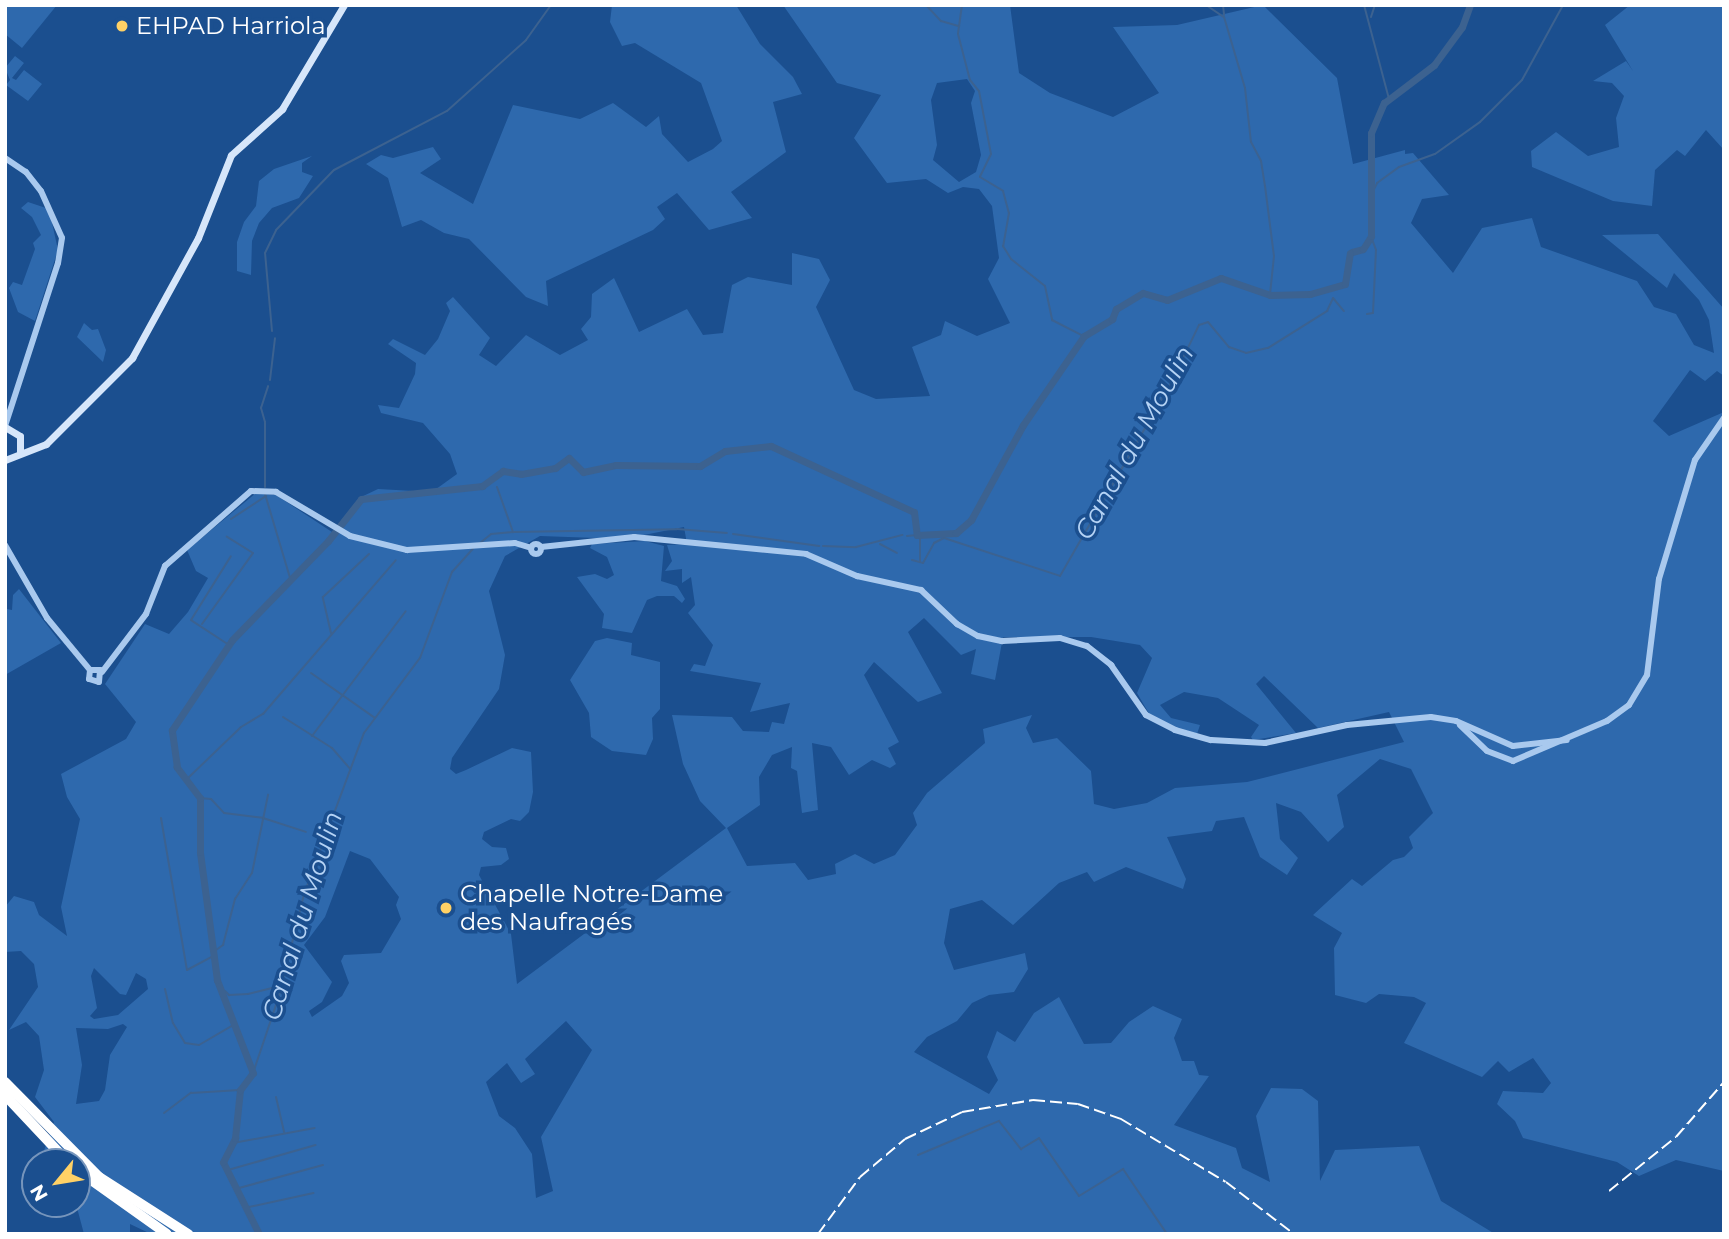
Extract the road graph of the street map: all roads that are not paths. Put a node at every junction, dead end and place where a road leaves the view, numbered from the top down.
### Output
1 (344, 5) edge
2 (5, 158) edge
3 (1724, 418) edge
4 (8, 427) edge
5 (22, 440) junction
6 (35, 449) junction
7 (20, 453) junction
8 (5, 460) edge
9 (5, 545) edge
10 (90, 670) junction
11 (103, 670) junction
12 (1456, 721) junction
13 (1567, 740) junction
14 (1496, 741) junction
15 (1504, 744) junction
16 (1488, 751) junction
17 (1499, 758) junction
18 (5, 1082) edge
19 (5, 1095) edge
20 (55, 1148) edge
21 (91, 1180) edge
22 (167, 1234) edge
23 (188, 1234) edge

1 - 6 main road
2 - 4 street
3 - 13 street
4 - 5 main road
5 - 6 main road
5 - 7 main road
6 - 7 main road
7 - 8 main road
9 - 10 street
10 - 11 street
10 - 11 street
11 - 12 street
12 - 14 street
12 - 16 street
13 - 15 street
13 - 17 street
14 - 15 street
14 - 16 street
15 - 17 street
16 - 17 street
18 - 23 highway
19 - 20 highway
21 - 22 highway

